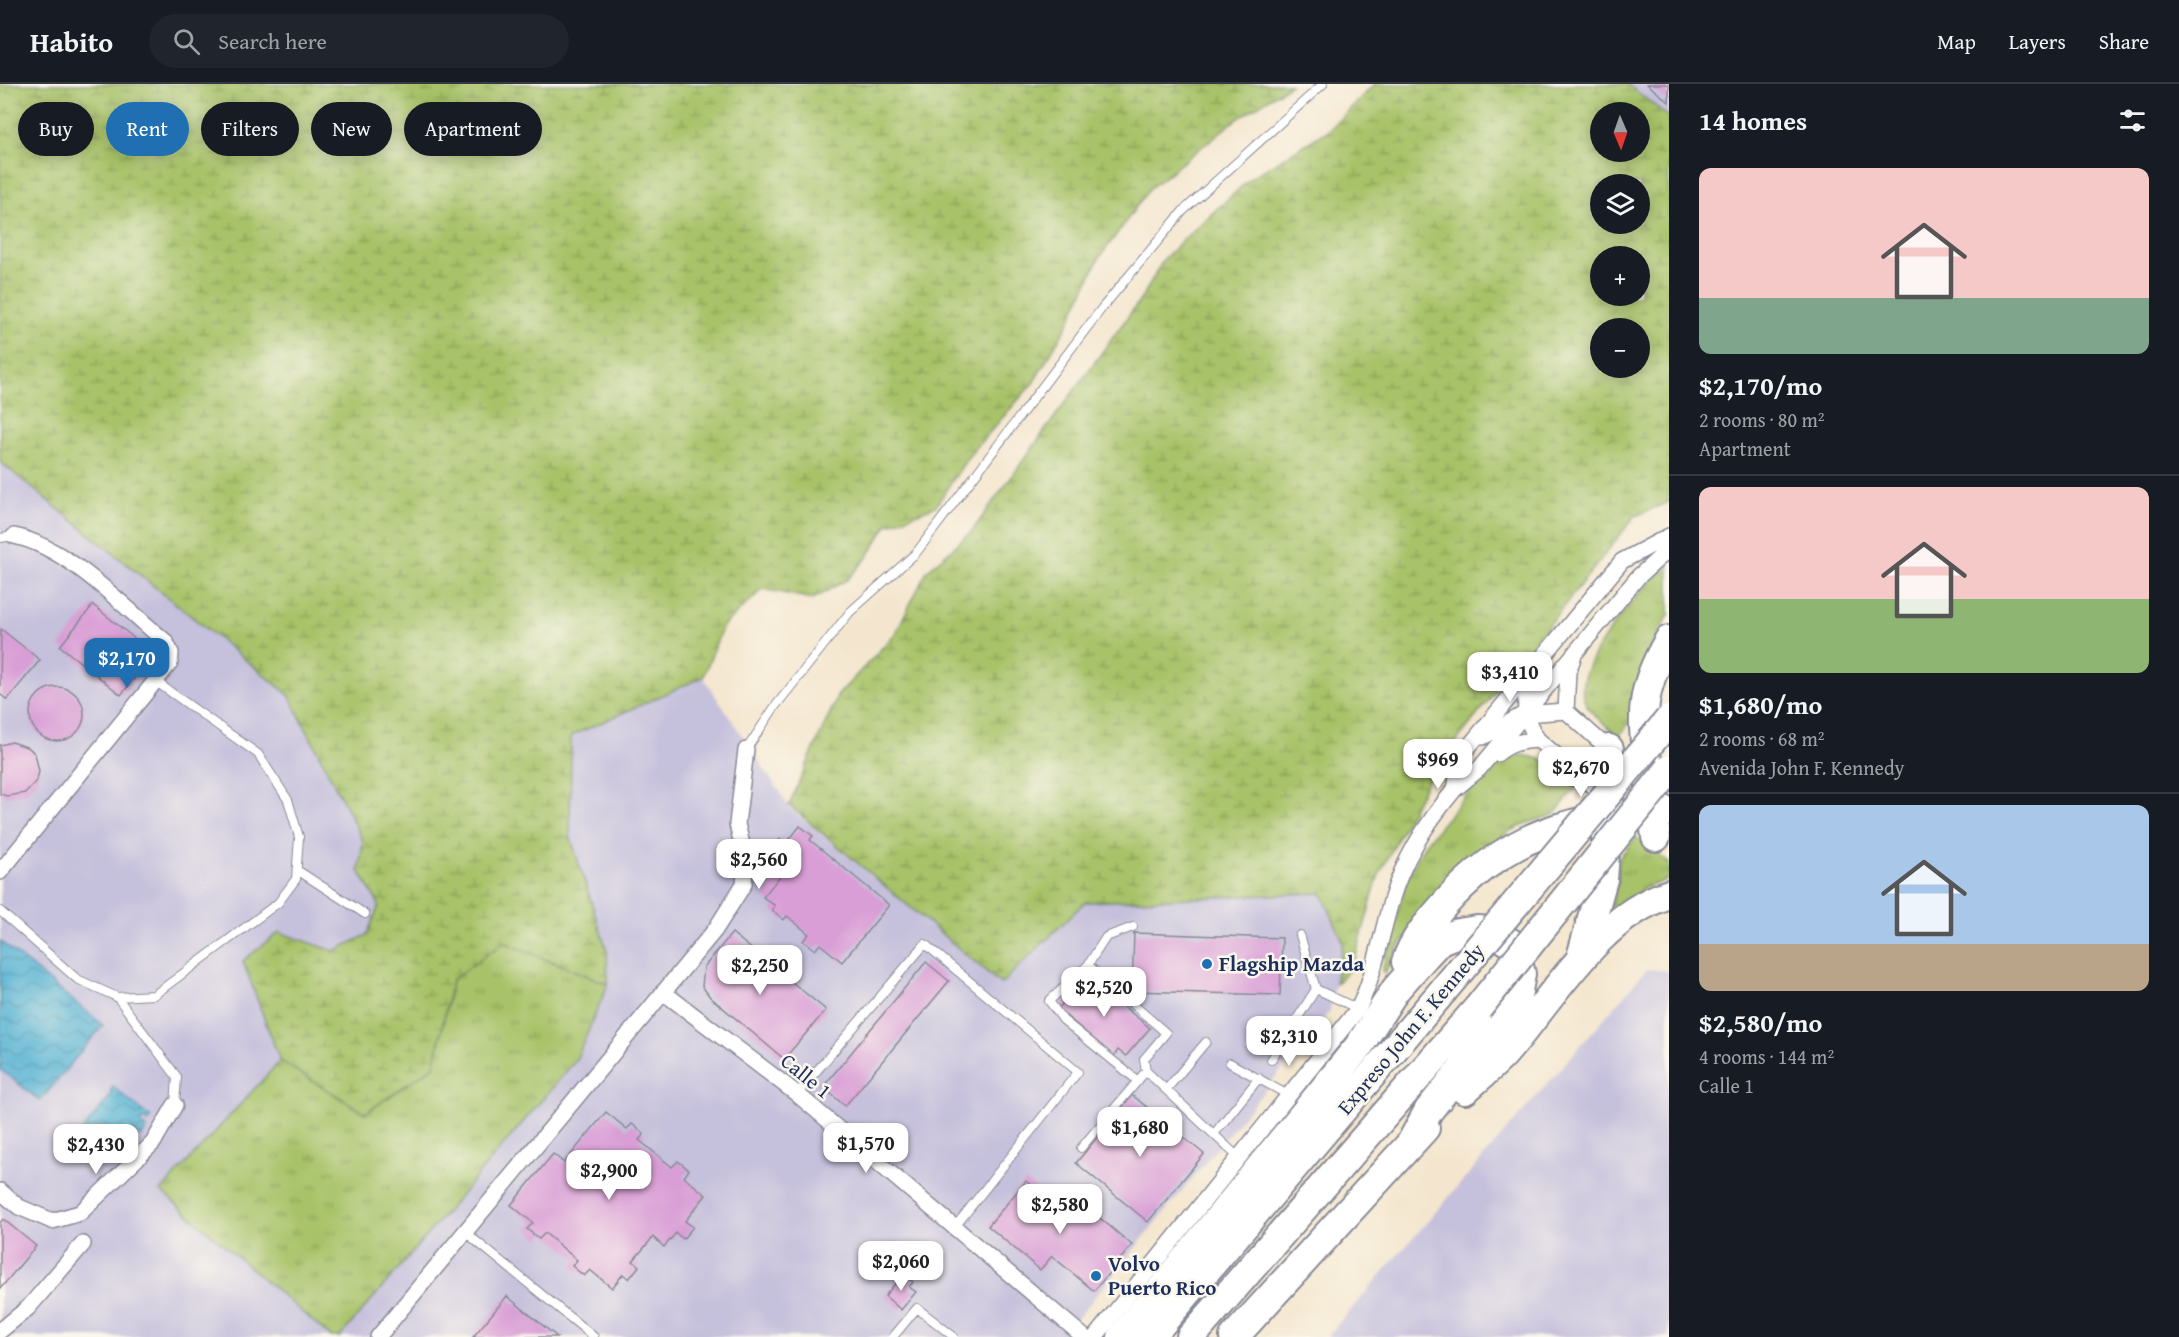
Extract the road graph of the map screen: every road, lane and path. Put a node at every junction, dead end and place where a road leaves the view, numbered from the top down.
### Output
1 (1323, 84) edge
2 (1669, 536) edge
3 (7, 537) edge
4 (1669, 549) edge
5 (1669, 640) edge
6 (1575, 653) junction
7 (1533, 669) junction
8 (155, 681) junction
9 (1566, 711) junction
10 (1524, 714) junction
11 (1669, 720) edge
12 (1538, 740) junction
13 (1470, 745) junction
14 (746, 750) joint
15 (1479, 768) junction
16 (1575, 771) joint
17 (1455, 789) junction
18 (1643, 795) edge
19 (297, 870) junction
20 (0, 872) edge
21 (1669, 894) edge
22 (0, 911) edge
23 (365, 914) dead end
24 (1133, 927) dead end
25 (1300, 935) dead end
26 (1579, 962) junction
27 (1088, 965) junction
28 (1316, 989) junction
29 (1396, 989) junction
30 (663, 992) junction
31 (117, 997) junction
32 (1358, 1009) junction
33 (1206, 1042) dead end
34 (1271, 1060) dead end
35 (1230, 1063) dead end
36 (1146, 1071) junction
37 (1259, 1078) junction
38 (1138, 1081) junction
39 (1166, 1090) junction
40 (796, 1094) junction
41 (1288, 1095) junction
42 (175, 1105) joint
43 (1214, 1134) junction
44 (1412, 1141) junction
45 (1081, 1148) dead end
46 (1237, 1156) junction
47 (0, 1191) edge
48 (954, 1228) junction
49 (465, 1232) junction
50 (83, 1244) dead end
51 (941, 1327) junction
52 (0, 1330) edge
53 (378, 1337) edge
54 (594, 1337) edge
55 (893, 1337) edge
56 (940, 1337) edge
57 (954, 1337) edge
58 (1084, 1337) edge
59 (1095, 1337) edge
60 (1122, 1337) edge
61 (1150, 1337) edge
62 (1191, 1337) edge
63 (1234, 1337) edge

1 - 14 lane
2 - 7 street
3 - 8 street
4 - 6 street
5 - 18 highway
6 - 9 street
6 - 10 street
7 - 10 street
7 - 13 street
8 - 19 lane
8 - 20 street
9 - 10 street
9 - 18 street
10 - 12 street
10 - 13 street
10 - 15 street
11 - 61 highway, Expreso John F. Kennedy, bridge
12 - 15 street
12 - 16 street
13 - 17 street
14 - 30 street
15 - 17 street
16 - 18 highway
17 - 32 street
18 - 26 highway
18 - 29 highway
18 - 62 highway, Expreso John F. Kennedy, bridge
19 - 23 lane
19 - 31 lane
21 - 26 highway
22 - 31 lane
24 - 27 lane
25 - 28 lane
26 - 44 highway
27 - 36 lane
27 - 38 lane
28 - 32 lane
28 - 34 lane
29 - 44 highway
29 - 60 highway
30 - 40 street, Calle 1
30 - 49 street
31 - 42 lane
32 - 41 street
33 - 39 lane
35 - 37 lane
36 - 38 lane
36 - 39 lane
37 - 41 lane
37 - 43 lane
38 - 45 lane
39 - 43 lane
40 - 48 street, Calle 1
40 - 48 lane
41 - 46 street
42 - 47 street
43 - 46 lane
44 - 63 highway
46 - 59 street
48 - 58 street, Calle 1
49 - 53 street
49 - 54 lane
50 - 52 street
51 - 55 lane
51 - 56 lane
51 - 57 lane

